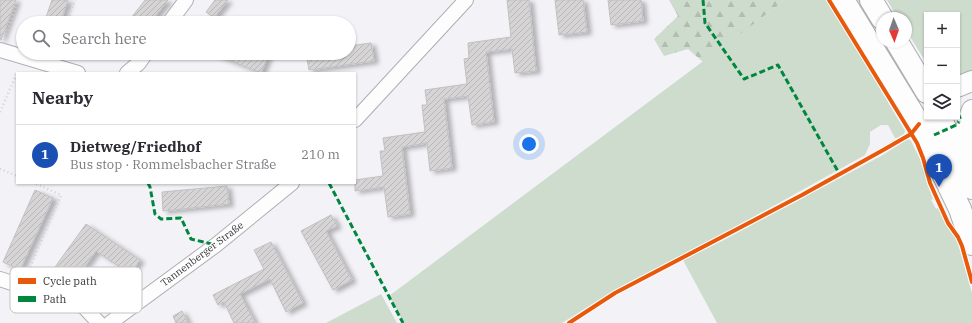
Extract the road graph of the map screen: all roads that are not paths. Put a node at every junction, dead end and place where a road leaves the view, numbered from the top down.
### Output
1 (186, 0) edge
2 (466, 0) edge
3 (843, 0) edge
4 (871, 0) edge
5 (878, 12) edge
6 (174, 16) edge
7 (901, 48) edge
8 (0, 50) edge
9 (16, 55) edge
10 (34, 60) edge
11 (141, 60) edge
12 (75, 72) edge
13 (128, 72) edge
14 (972, 82) edge
15 (960, 86) edge
16 (924, 87) edge
17 (972, 99) edge
18 (960, 105) edge
19 (972, 110) edge
20 (923, 113) edge
21 (356, 119) edge
22 (941, 120) edge
23 (963, 168) junction
24 (291, 184) edge
25 (972, 188) edge
26 (972, 244) edge
27 (0, 279) edge
28 (10, 282) edge
29 (142, 299) edge
30 (90, 313) edge
31 (124, 313) edge
32 (99, 323) edge
33 (110, 323) edge

1 - 6 street
2 - 21 street
3 - 20 main road
4 - 5 main road
7 - 16 main road
8 - 9 street
10 - 12 street
11 - 13 street
14 - 15 street
17 - 18 street
19 - 23 street
20 - 26 main road
22 - 23 main road
23 - 25 main road
24 - 29 street, Tannenberger Straße
27 - 28 street
30 - 32 street
31 - 33 street, Tannenberger Straße

